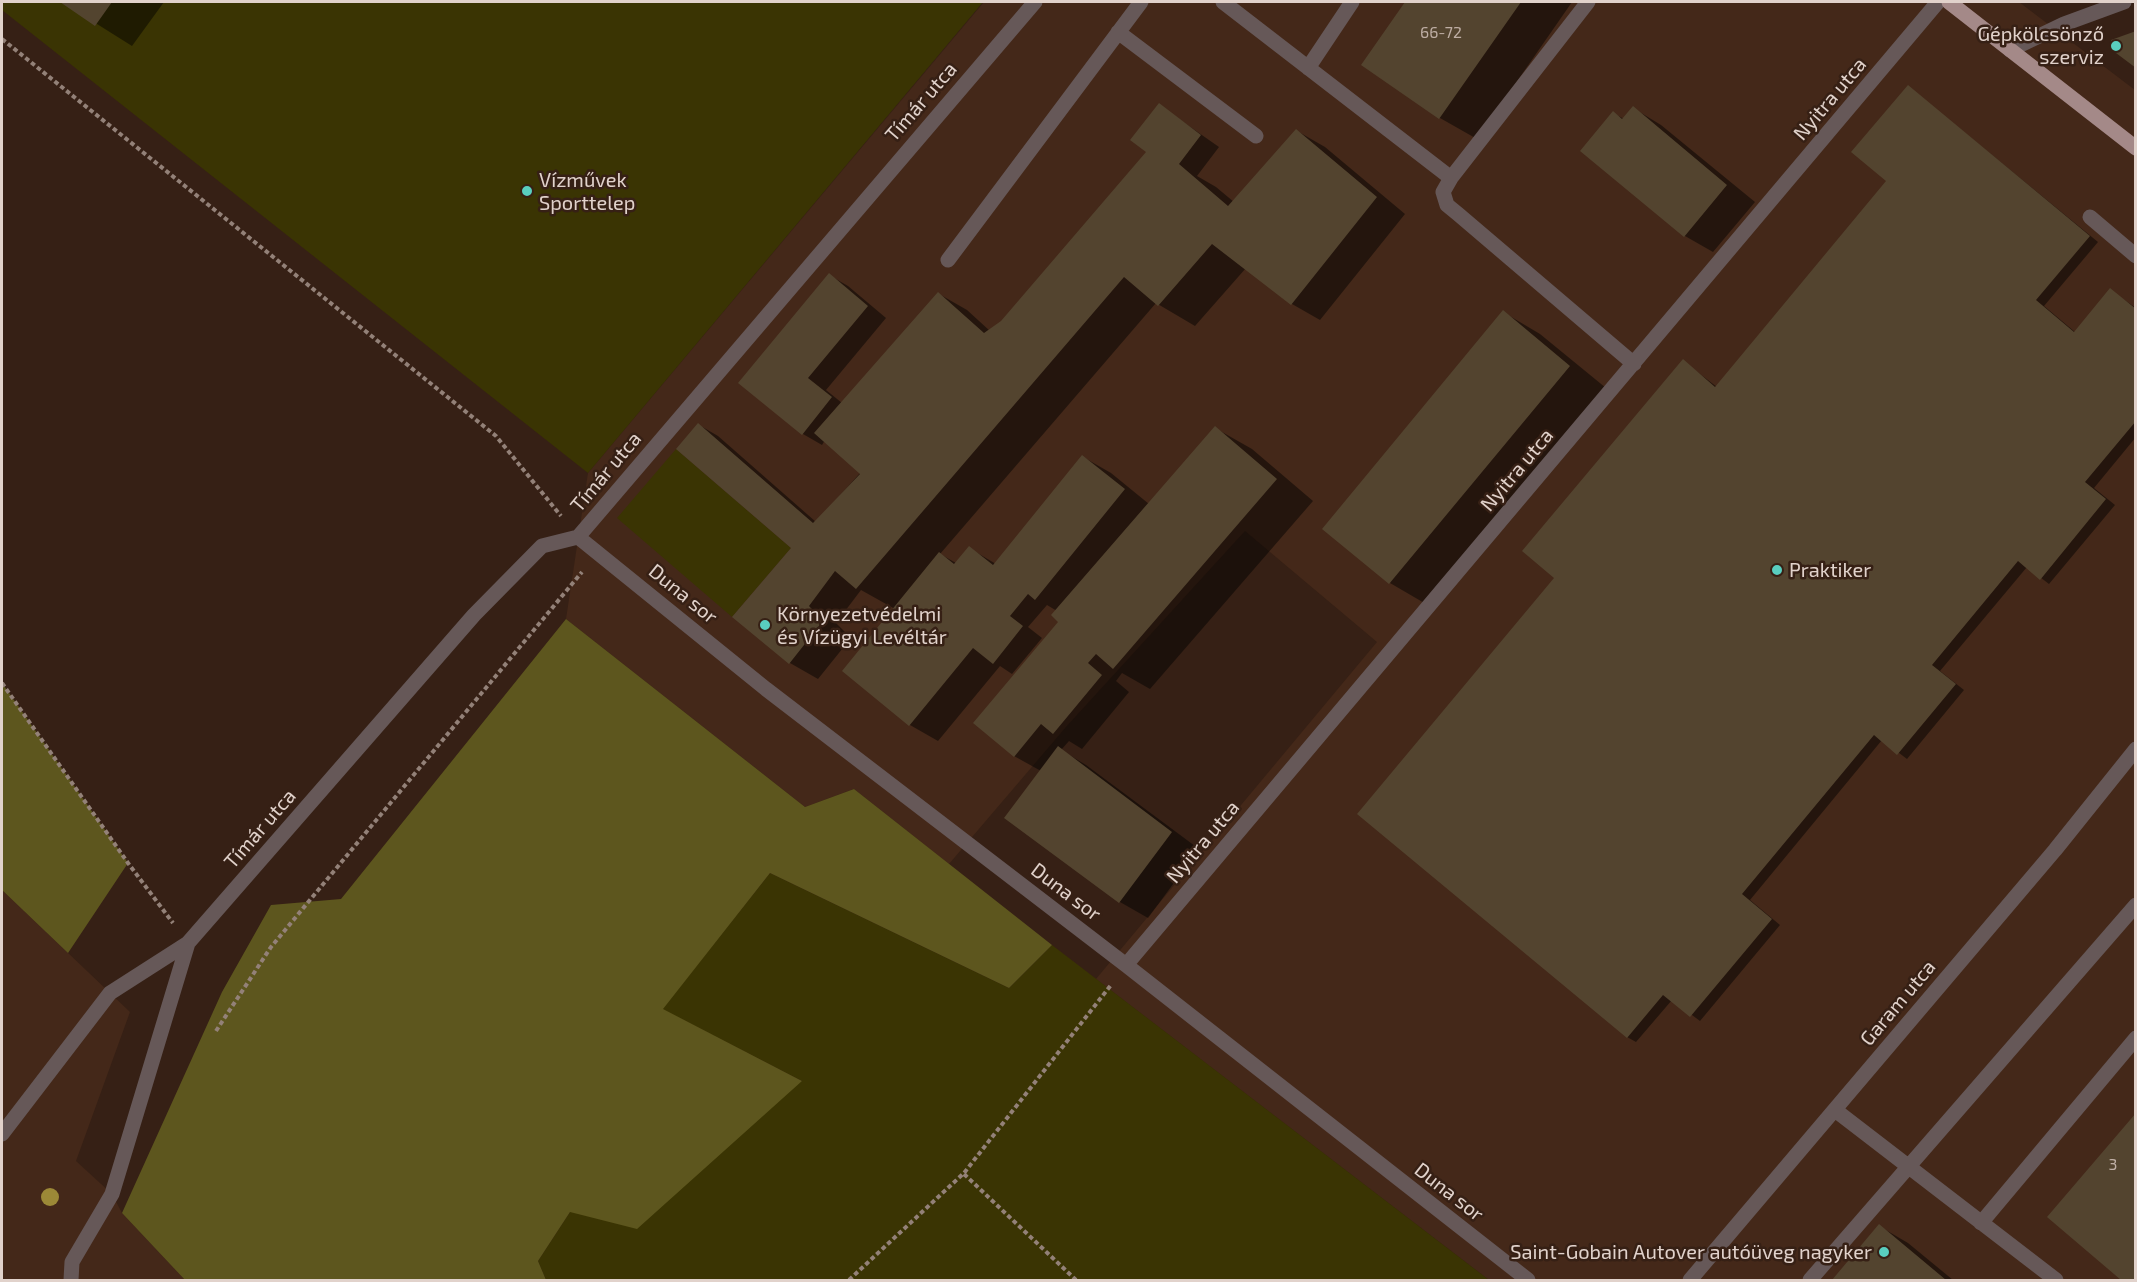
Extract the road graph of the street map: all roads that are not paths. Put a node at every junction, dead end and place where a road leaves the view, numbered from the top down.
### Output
1 (1035, 2) edge
2 (1141, 2) edge
3 (1223, 2) edge
4 (1352, 2) edge
5 (1588, 2) edge
6 (1938, 2) edge
7 (1948, 2) edge
8 (2124, 2) edge
9 (1118, 32) junction
10 (2010, 50) junction
11 (1308, 68) junction
12 (1256, 136) dead end
13 (2136, 148) edge
14 (1451, 178) junction
15 (2090, 217) dead end
16 (2136, 256) edge
17 (948, 260) dead end
18 (1634, 364) junction
19 (578, 537) junction
20 (2136, 749) edge
21 (2136, 905) edge
22 (188, 943) junction
23 (1126, 965) junction
24 (2136, 1038) edge
25 (1835, 1110) junction
26 (2, 1134) edge
27 (1908, 1167) junction
28 (1981, 1223) junction
29 (71, 1281) edge
30 (1528, 1281) edge
31 (1690, 1281) edge
32 (1810, 1281) edge
33 (2056, 1281) edge

1 - 19 street, Tímár utca
2 - 9 street
3 - 11 street
4 - 11 street
5 - 14 street
6 - 18 street, Nyitra utca
7 - 10 main road
8 - 10 street
9 - 12 street
9 - 17 street
10 - 13 main road
11 - 14 street
14 - 18 street
15 - 16 street
18 - 23 street, Nyitra utca
19 - 22 street, Tímár utca
19 - 23 street, Duna sor
20 - 25 street, Garam utca
21 - 27 street
22 - 26 street
22 - 29 street
23 - 30 street, Duna sor
24 - 28 street
25 - 27 street
25 - 31 street, Garam utca
27 - 28 street
27 - 32 street
28 - 33 street

